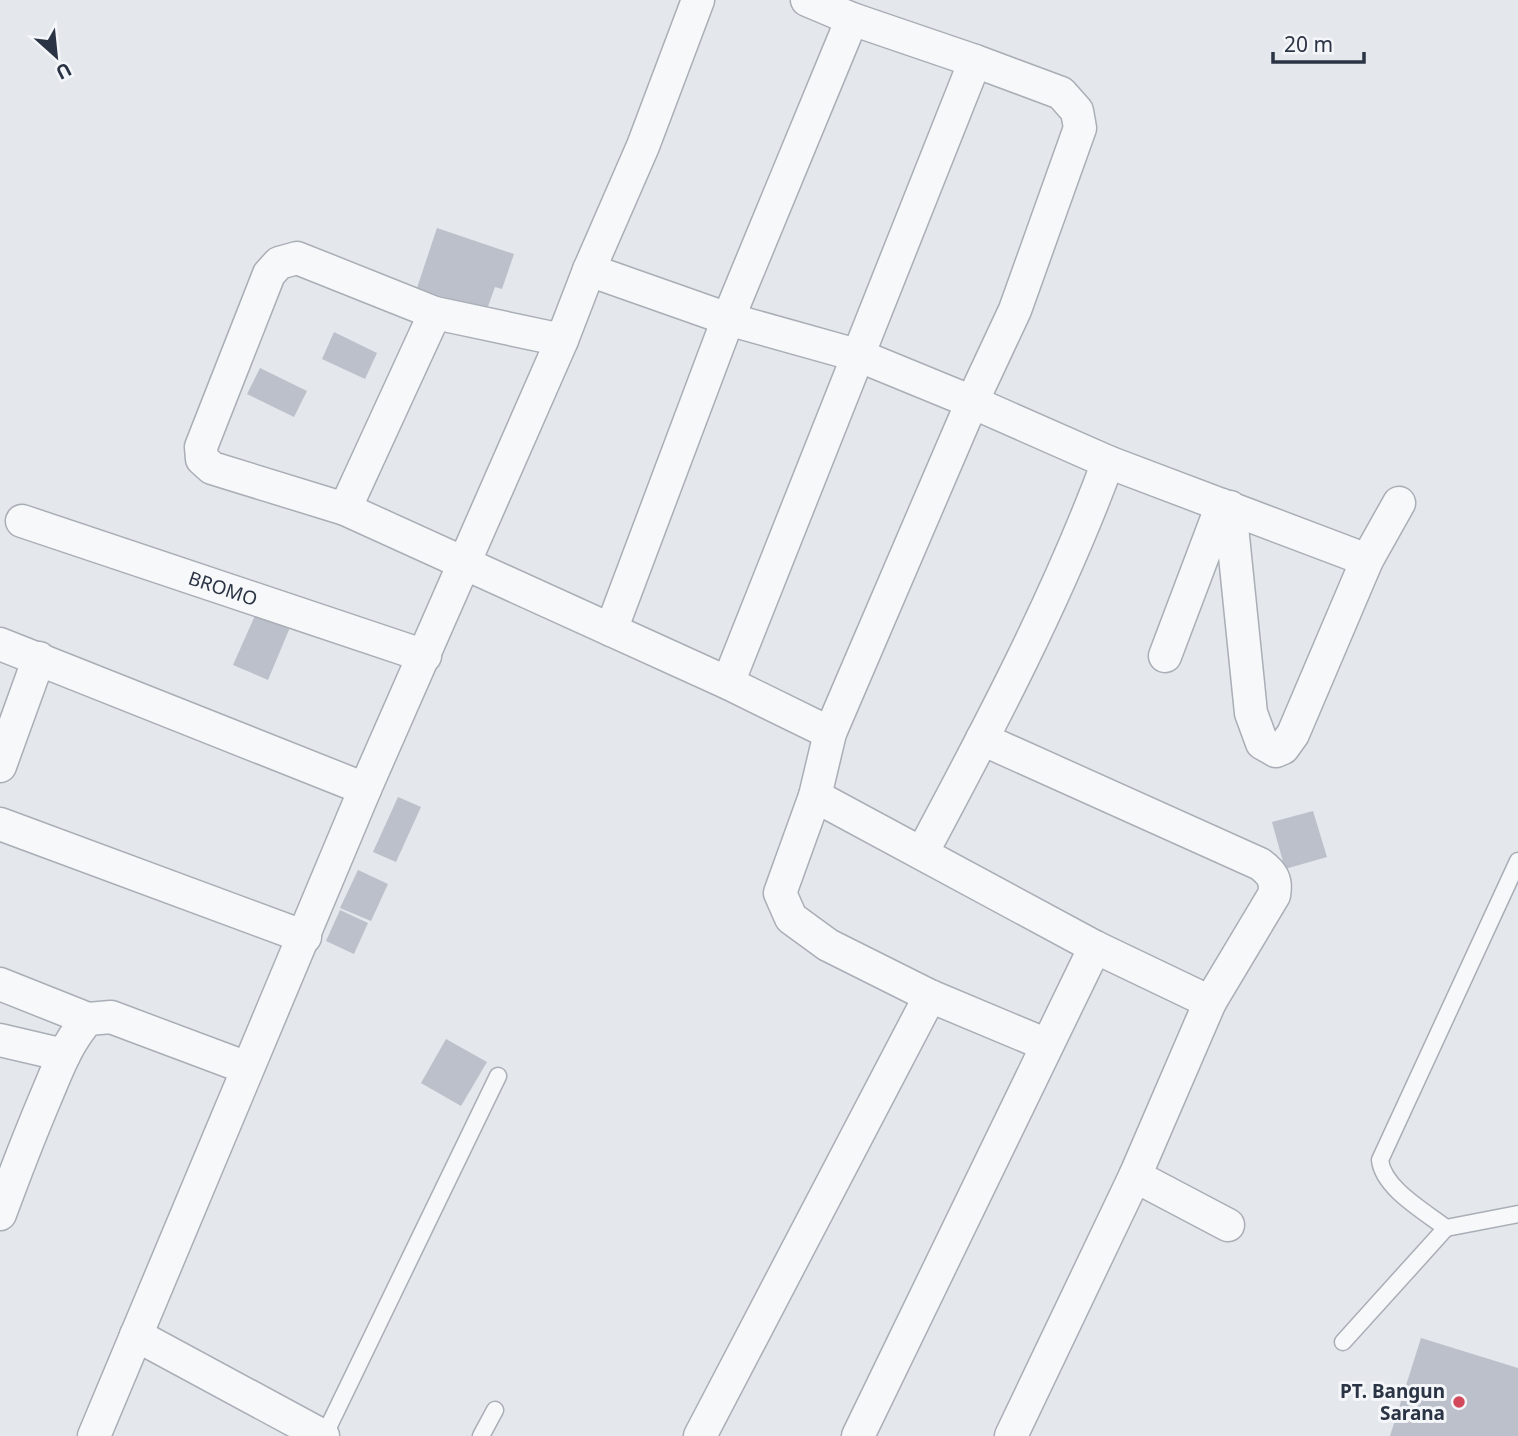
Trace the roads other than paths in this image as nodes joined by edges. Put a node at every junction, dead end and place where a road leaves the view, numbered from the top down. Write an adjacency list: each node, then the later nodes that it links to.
1 (698, 0): 5 (street)
2 (807, 0): 3 (street)
3 (852, 19): 4 (street); 7 (street)
4 (975, 61): 9 (street); 10 (street)
5 (589, 270): 7 (street); 8 (street)
6 (435, 313): 8 (street); 14 (street); 14 (street)
7 (728, 319): 9 (street); 18 (street)
8 (562, 340): 17 (street)
9 (860, 356): 10 (street); 23 (street)
10 (972, 402): 11 (street); 24 (street)
11 (1108, 462): 13 (street); 25 (street)
12 (1399, 503): 16 (street)
13 (1226, 506): 16 (street); 16 (street); 21 (street)
14 (345, 509): 17 (street)
15 (22, 521): 20 (street, BROMO)
16 (1367, 560)
17 (465, 564): 18 (street); 20 (street)
18 (611, 630): 23 (street)
19 (0, 644): 22 (street)
20 (425, 656): 27 (street)
21 (1165, 656)
22 (39, 658): 26 (street); 27 (street)
23 (728, 683): 24 (street)
24 (830, 733): 28 (street)
25 (982, 739): 30 (street); 36 (street)
26 (0, 766)
27 (366, 789): 32 (street)
28 (815, 796): 30 (street); 35 (street)
29 (0, 824): 32 (street)
30 (922, 853): 33 (street)
31 (1518, 861): 48 (lane)
32 (305, 937): 41 (street)
33 (1095, 947): 36 (street); 39 (street)
34 (0, 984): 37 (street)
35 (930, 996): 39 (street); 55 (street)
36 (1210, 1002): 44 (street)
37 (88, 1019): 40 (street); 41 (street)
38 (0, 1040): 40 (street)
39 (1047, 1045): 56 (street)
40 (64, 1055): 43 (street)
41 (247, 1068): 49 (street)
42 (498, 1076): 53 (lane)
43 (9, 1163): 45 (street)
44 (1135, 1176): 47 (street); 57 (street)
45 (0, 1214)
46 (1518, 1214): 48 (lane)
47 (1228, 1225)
48 (1446, 1228): 50 (lane)
49 (136, 1335): 52 (street); 53 (street)
50 (1343, 1342)
51 (495, 1410): 54 (lane)
52 (94, 1436)
53 (324, 1436)
54 (481, 1436)
55 (700, 1436)
56 (858, 1436)
57 (1011, 1436)

